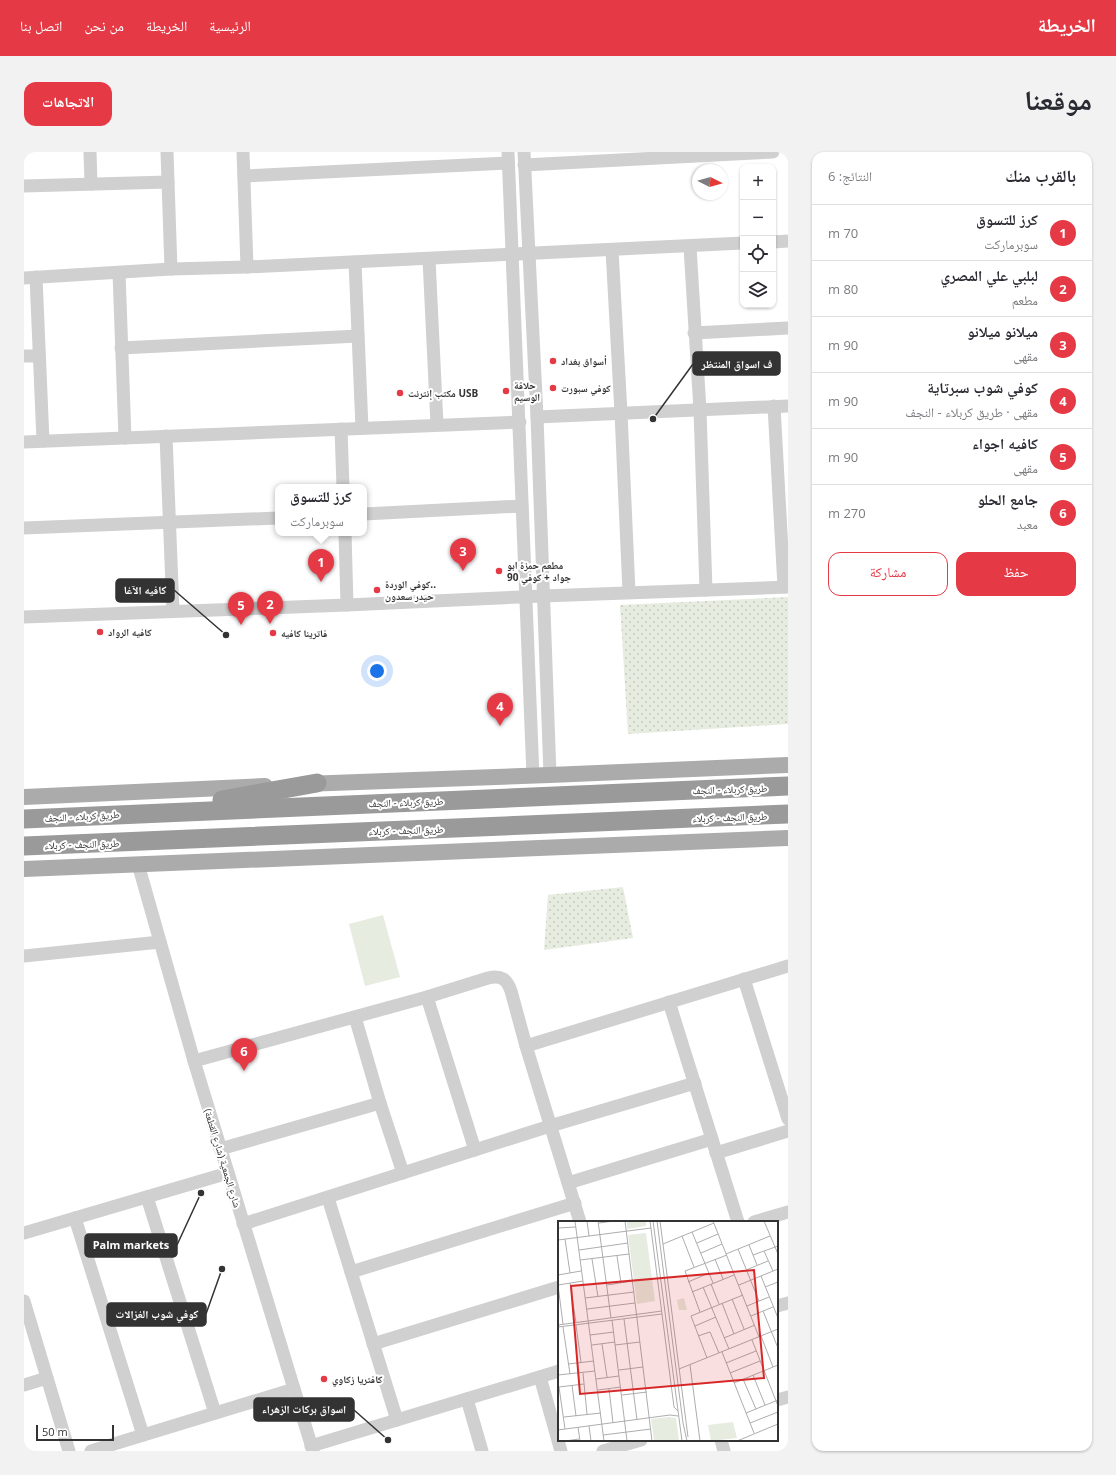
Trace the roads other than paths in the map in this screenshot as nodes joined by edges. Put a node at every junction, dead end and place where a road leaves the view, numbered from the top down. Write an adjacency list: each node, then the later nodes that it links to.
1 (90, 152): 9 (street)
2 (167, 152): 8 (street)
3 (243, 152): 7 (street)
4 (773, 152): 6 (street)
5 (508, 158): 7 (street); 11 (street)
6 (524, 158): 12 (street)
7 (244, 176): 22 (street)
8 (168, 182): 9 (street); 23 (street)
9 (90, 184): 10 (street)
10 (24, 186)
11 (512, 237): 12 (street); 19 (street)
12 (528, 237): 18 (street)
13 (788, 241): 14 (street)
14 (776, 242)
15 (740, 244): 16 (street)
16 (690, 247): 17 (street); 29 (street)
17 (612, 250): 18 (street); 37 (street)
18 (528, 254): 19 (street); 24 (street)
19 (512, 255): 20 (street); 25 (street)
20 (429, 259): 21 (street); 40 (street)
21 (355, 262): 22 (street); 30 (street)
22 (247, 267): 23 (street)
23 (171, 269): 26 (street)
24 (529, 271): 25 (street); 38 (street)
25 (513, 272): 39 (street)
26 (119, 273): 27 (street); 31 (street)
27 (30, 277): 33 (street)
28 (788, 328): 29 (street)
29 (694, 334): 36 (street)
30 (358, 336): 31 (street); 41 (street)
31 (121, 348): 44 (street)
32 (24, 356): 33 (street)
33 (39, 356): 45 (street)
34 (774, 406): 35 (street); 36 (street); 48 (street)
35 (788, 406)
36 (700, 410): 37 (street); 58 (street)
37 (621, 413): 38 (street); 59 (street)
38 (537, 417): 56 (street)
39 (520, 422): 40 (street); 49 (street)
40 (437, 425): 41 (street)
41 (362, 428): 42 (street)
42 (341, 429): 43 (street); 47 (street)
43 (166, 436): 44 (street); 52 (street)
44 (125, 438): 45 (street)
45 (43, 441): 46 (street)
46 (24, 442)
47 (343, 484)
48 (783, 503): 57 (street)
49 (522, 506): 50 (street); 55 (street)
50 (367, 514)
51 (275, 518): 52 (street)
52 (170, 522): 53 (street); 63 (street)
53 (24, 528)
54 (345, 536): 62 (street)
55 (525, 572): 56 (street); 60 (street)
56 (542, 573): 61 (street)
57 (786, 587): 58 (street)
58 (706, 590): 59 (street)
59 (629, 592): 61 (street)
60 (527, 596): 61 (street); 62 (street); 67 (street)
61 (543, 596): 66 (street)
62 (347, 605): 63 (street)
63 (173, 611): 64 (street)
64 (24, 617)
65 (788, 765): 66 (main road)
66 (550, 775): 67 (main road)
67 (533, 776): 68 (main road)
68 (317, 783): 70 (main road); 71 (highway)
69 (788, 786): 71 (highway, طريق کربلاء - النجف)
70 (24, 797)
71 (151, 813): 73 (highway, طريق کربلاء - النجف)
72 (788, 814): 75 (highway, طريق النجف - کربلاء)
73 (24, 819)
74 (788, 838): 76 (main road)
75 (24, 846)
76 (138, 864): 77 (main road); 78 (street, شارع الجمعية (شارع القطعة))
77 (24, 869)
78 (160, 942): 79 (street); 86 (street, شارع الجمعية (شارع القطعة))
79 (24, 956)
80 (788, 966): 81 (street)
81 (744, 980): 83 (street); 89 (street)
82 (427, 997): 84 (street); 85 (street); 94 (street)
83 (670, 1002): 85 (street); 87 (street)
84 (355, 1017): 86 (street); 88 (street)
85 (526, 1046): 90 (street)
86 (194, 1062): 93 (street, شارع الجمعية (شارع القطعة))
87 (695, 1083): 90 (street); 92 (street)
88 (380, 1103): 93 (street); 97 (street)
89 (788, 1120)
90 (550, 1126): 94 (street); 98 (street)
91 (788, 1131): 95 (street)
92 (712, 1139): 95 (street); 98 (street)
93 (220, 1149): 96 (street, شارع الجمعية (شارع القطعة))
94 (475, 1150): 97 (street)
95 (716, 1152): 105 (street)
96 (228, 1174): 99 (street); 107 (street, شارع الجمعية (شارع القطعة))
97 (403, 1174): 100 (street)
98 (568, 1183): 101 (street)
99 (148, 1197): 103 (street); 123 (street)
100 (328, 1198): 107 (street); 109 (street)
101 (574, 1203): 104 (street); 109 (street)
102 (788, 1212): 106 (street)
103 (75, 1218): 108 (street); 125 (street)
104 (580, 1221)
105 (738, 1221)
106 (757, 1221)
107 (243, 1224): 119 (street, شارع الجمعية (شارع القطعة))
108 (24, 1233)
109 (351, 1272): 114 (street)
110 (558, 1286): 114 (street)
111 (788, 1303): 113 (street)
112 (25, 1305): 117 (street)
113 (778, 1306)
114 (373, 1344): 124 (street)
115 (558, 1371): 116 (street)
116 (540, 1377): 121 (street); 126 (street)
117 (47, 1378): 118 (street); 131 (street)
118 (24, 1385)
119 (294, 1389): 123 (street); 130 (street, شارع الجمعية (شارع القطعة))
120 (788, 1397): 122 (street)
121 (467, 1399): 124 (street); 133 (street)
122 (778, 1400)
123 (215, 1413): 125 (street)
124 (397, 1420): 130 (street)
125 (143, 1435): 132 (street)
126 (558, 1440)
127 (558, 1441): 134 (street)
128 (638, 1441): 135 (street)
129 (721, 1441): 136 (street)
130 (312, 1448)
131 (69, 1451)
132 (91, 1451)
133 (482, 1451)
134 (561, 1451)
135 (603, 1451)
136 (724, 1451)

